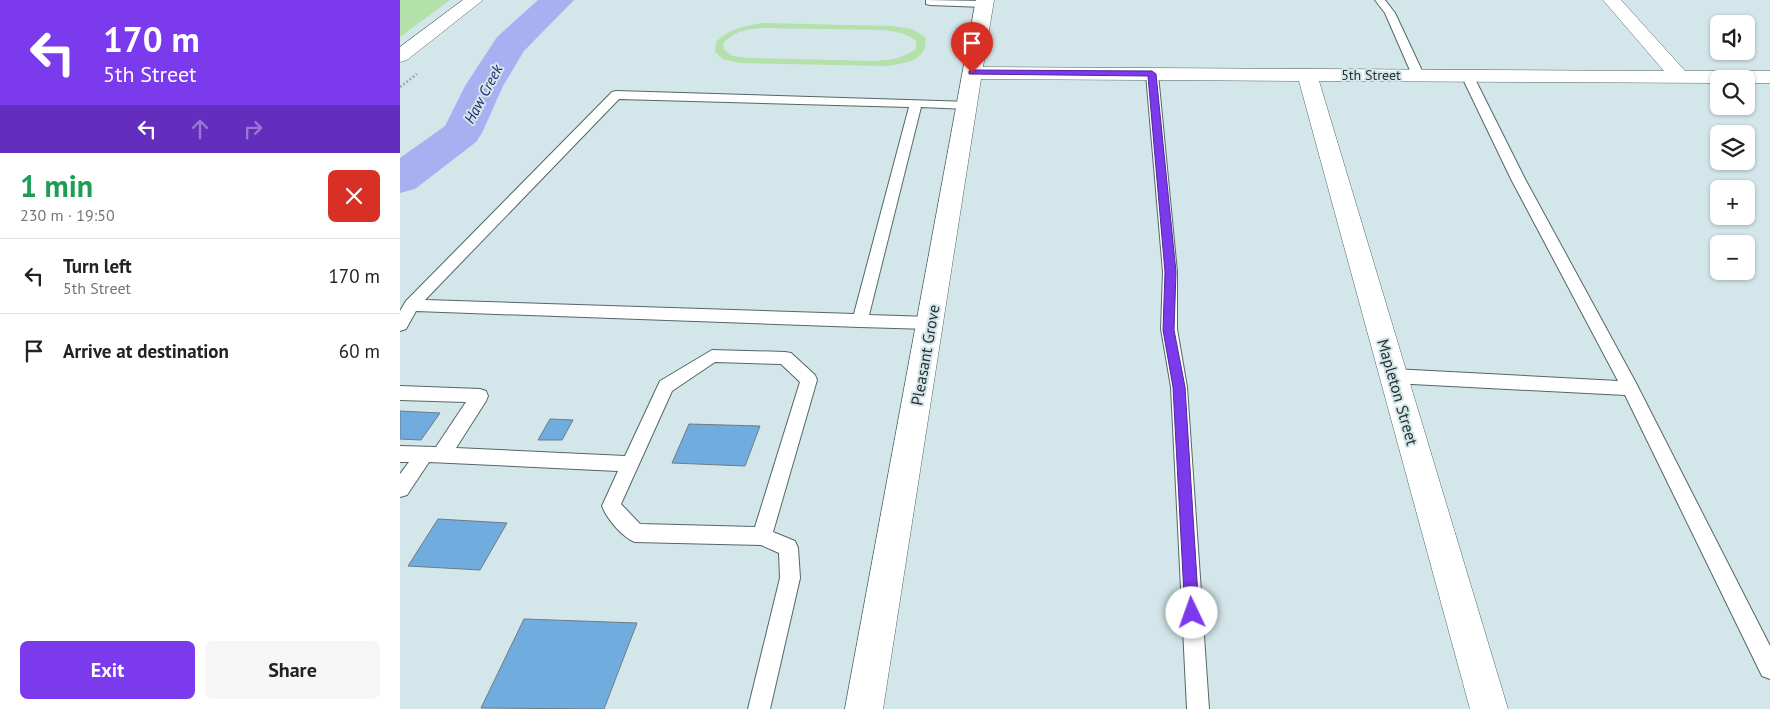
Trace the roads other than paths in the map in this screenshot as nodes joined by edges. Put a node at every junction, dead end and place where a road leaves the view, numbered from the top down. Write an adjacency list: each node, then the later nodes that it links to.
1 (474, 0): 6 (street)
2 (931, 0): 5 (lane)
3 (1380, 0): 10 (lane)
4 (1612, 0): 12 (street)
5 (985, 2): 7 (street, Pleasant Grove)
6 (400, 56)
7 (972, 73): 8 (street, 5th Street); 15 (street, Pleasant Grove)
8 (1152, 74): 9 (street, 5th Street); 31 (lane)
9 (1306, 74): 10 (street, 5th Street); 20 (street, Mapleton Street)
10 (1418, 75): 11 (street, 5th Street)
11 (1467, 75): 12 (street, 5th Street); 21 (lane)
12 (1679, 76): 13 (street, 5th Street)
13 (1770, 77)
14 (916, 103): 15 (lane); 16 (lane); 17 (lane)
15 (967, 105): 18 (street, Pleasant Grove)
16 (411, 305): 17 (lane); 19 (lane)
17 (860, 321): 18 (lane)
18 (930, 323): 30 (street, Pleasant Grove)
19 (400, 325)
20 (1393, 376): 21 (lane); 32 (street, Mapleton Street)
21 (1630, 388): 28 (lane)
22 (400, 393): 24 (lane)
23 (400, 454): 24 (lane)
24 (432, 455): 25 (lane); 26 (lane)
25 (630, 464): 27 (lane); 27 (lane)
26 (400, 489)
27 (762, 536): 29 (lane)
28 (1770, 668)
29 (759, 709)
30 (864, 709)
31 (1198, 709)
32 (1489, 709)

